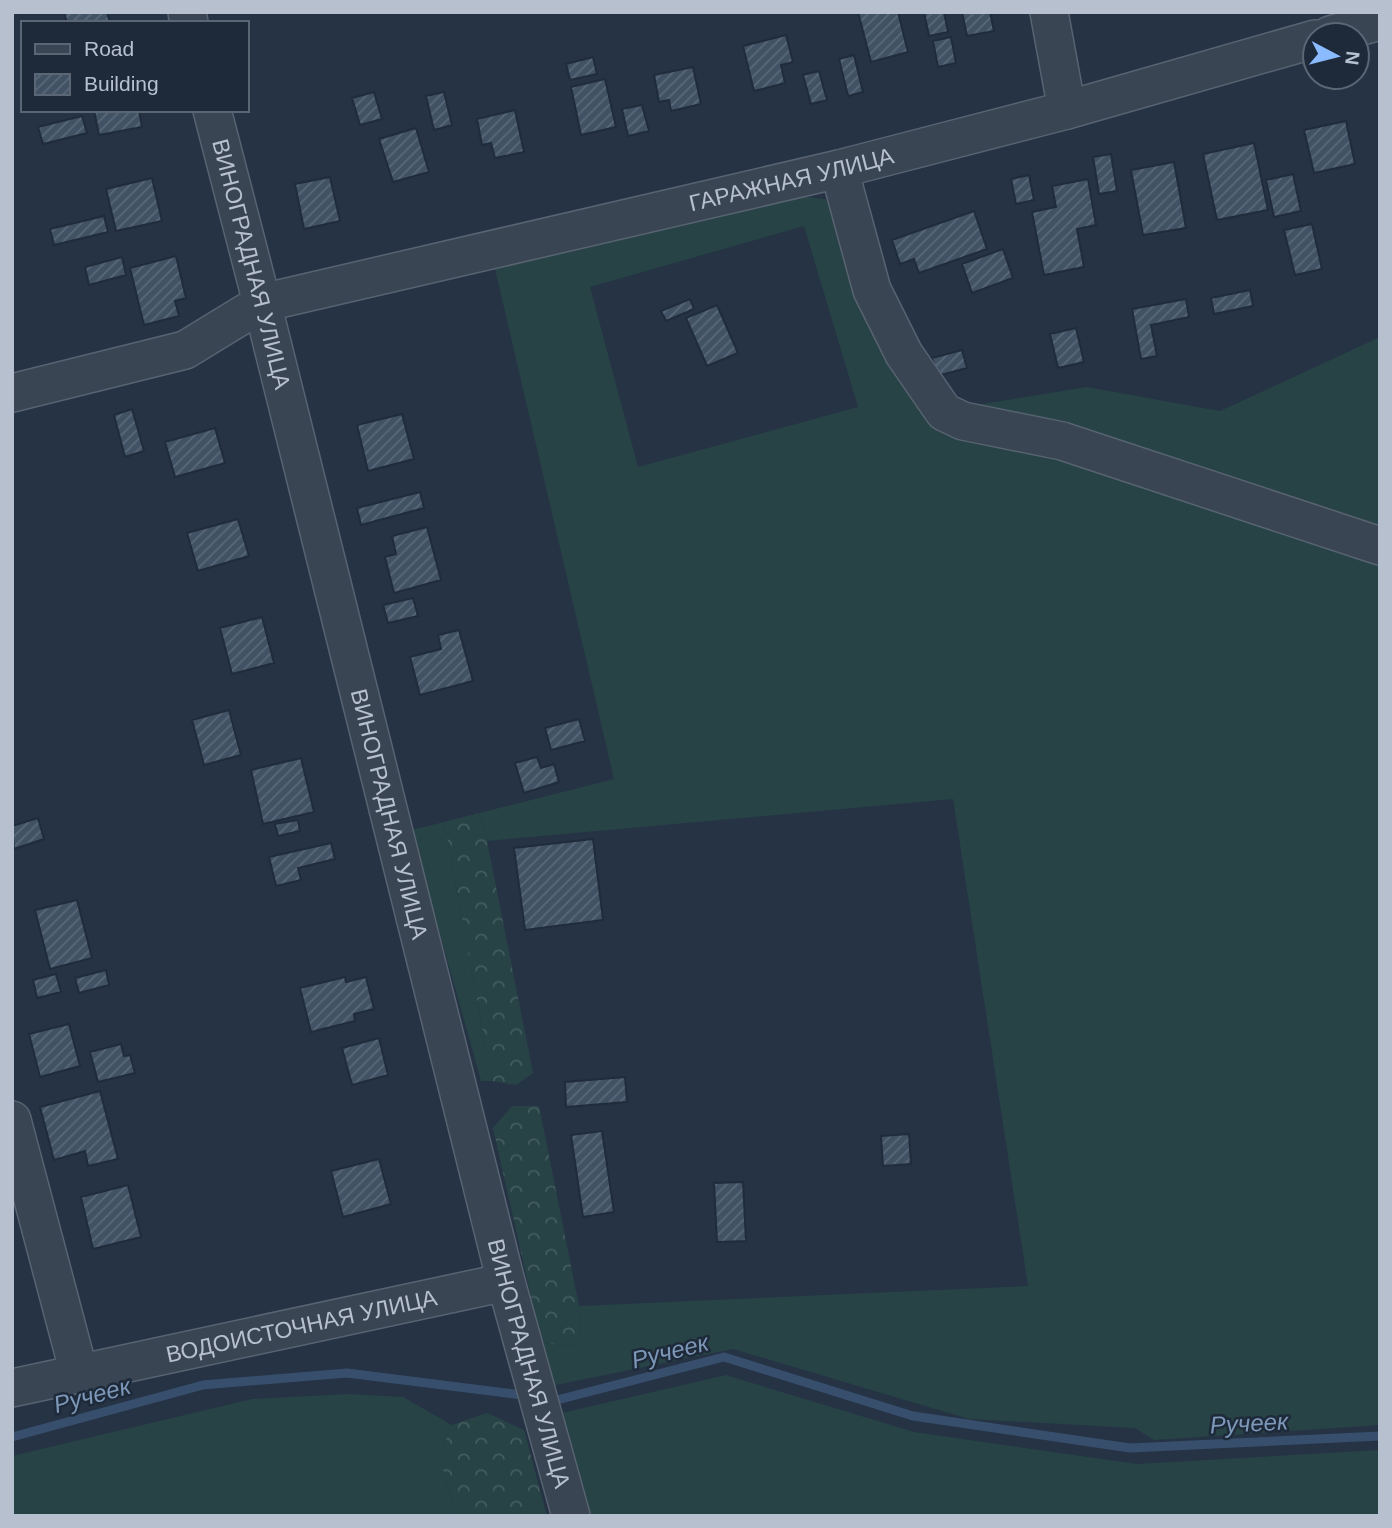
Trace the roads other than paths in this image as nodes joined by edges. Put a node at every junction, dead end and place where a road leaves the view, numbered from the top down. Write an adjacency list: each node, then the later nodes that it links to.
1 (1049, 12): 3 (street)
2 (1301, 43): 3 (street, ГАРАЖНАЯ УЛИЦА)
3 (1067, 110): 5 (street, ГАРАЖНАЯ УЛИЦА)
4 (213, 112): 6 (street, ВИНОГРАДНАЯ УЛИЦА)
5 (839, 169): 6 (street, ГАРАЖНАЯ УЛИЦА); 8 (street)
6 (262, 303): 7 (street, ГАРАЖНАЯ УЛИЦА); 10 (street, ВИНОГРАДНАЯ УЛИЦА)
7 (12, 393)
8 (1380, 546)
9 (12, 1120): 11 (street)
10 (506, 1282): 11 (street, ВОДОИСТОЧНАЯ УЛИЦА); 13 (street, ВИНОГРАДНАЯ УЛИЦА)
11 (79, 1373): 12 (street, ВОДОИСТОЧНАЯ УЛИЦА)
12 (12, 1388)
13 (570, 1516)

